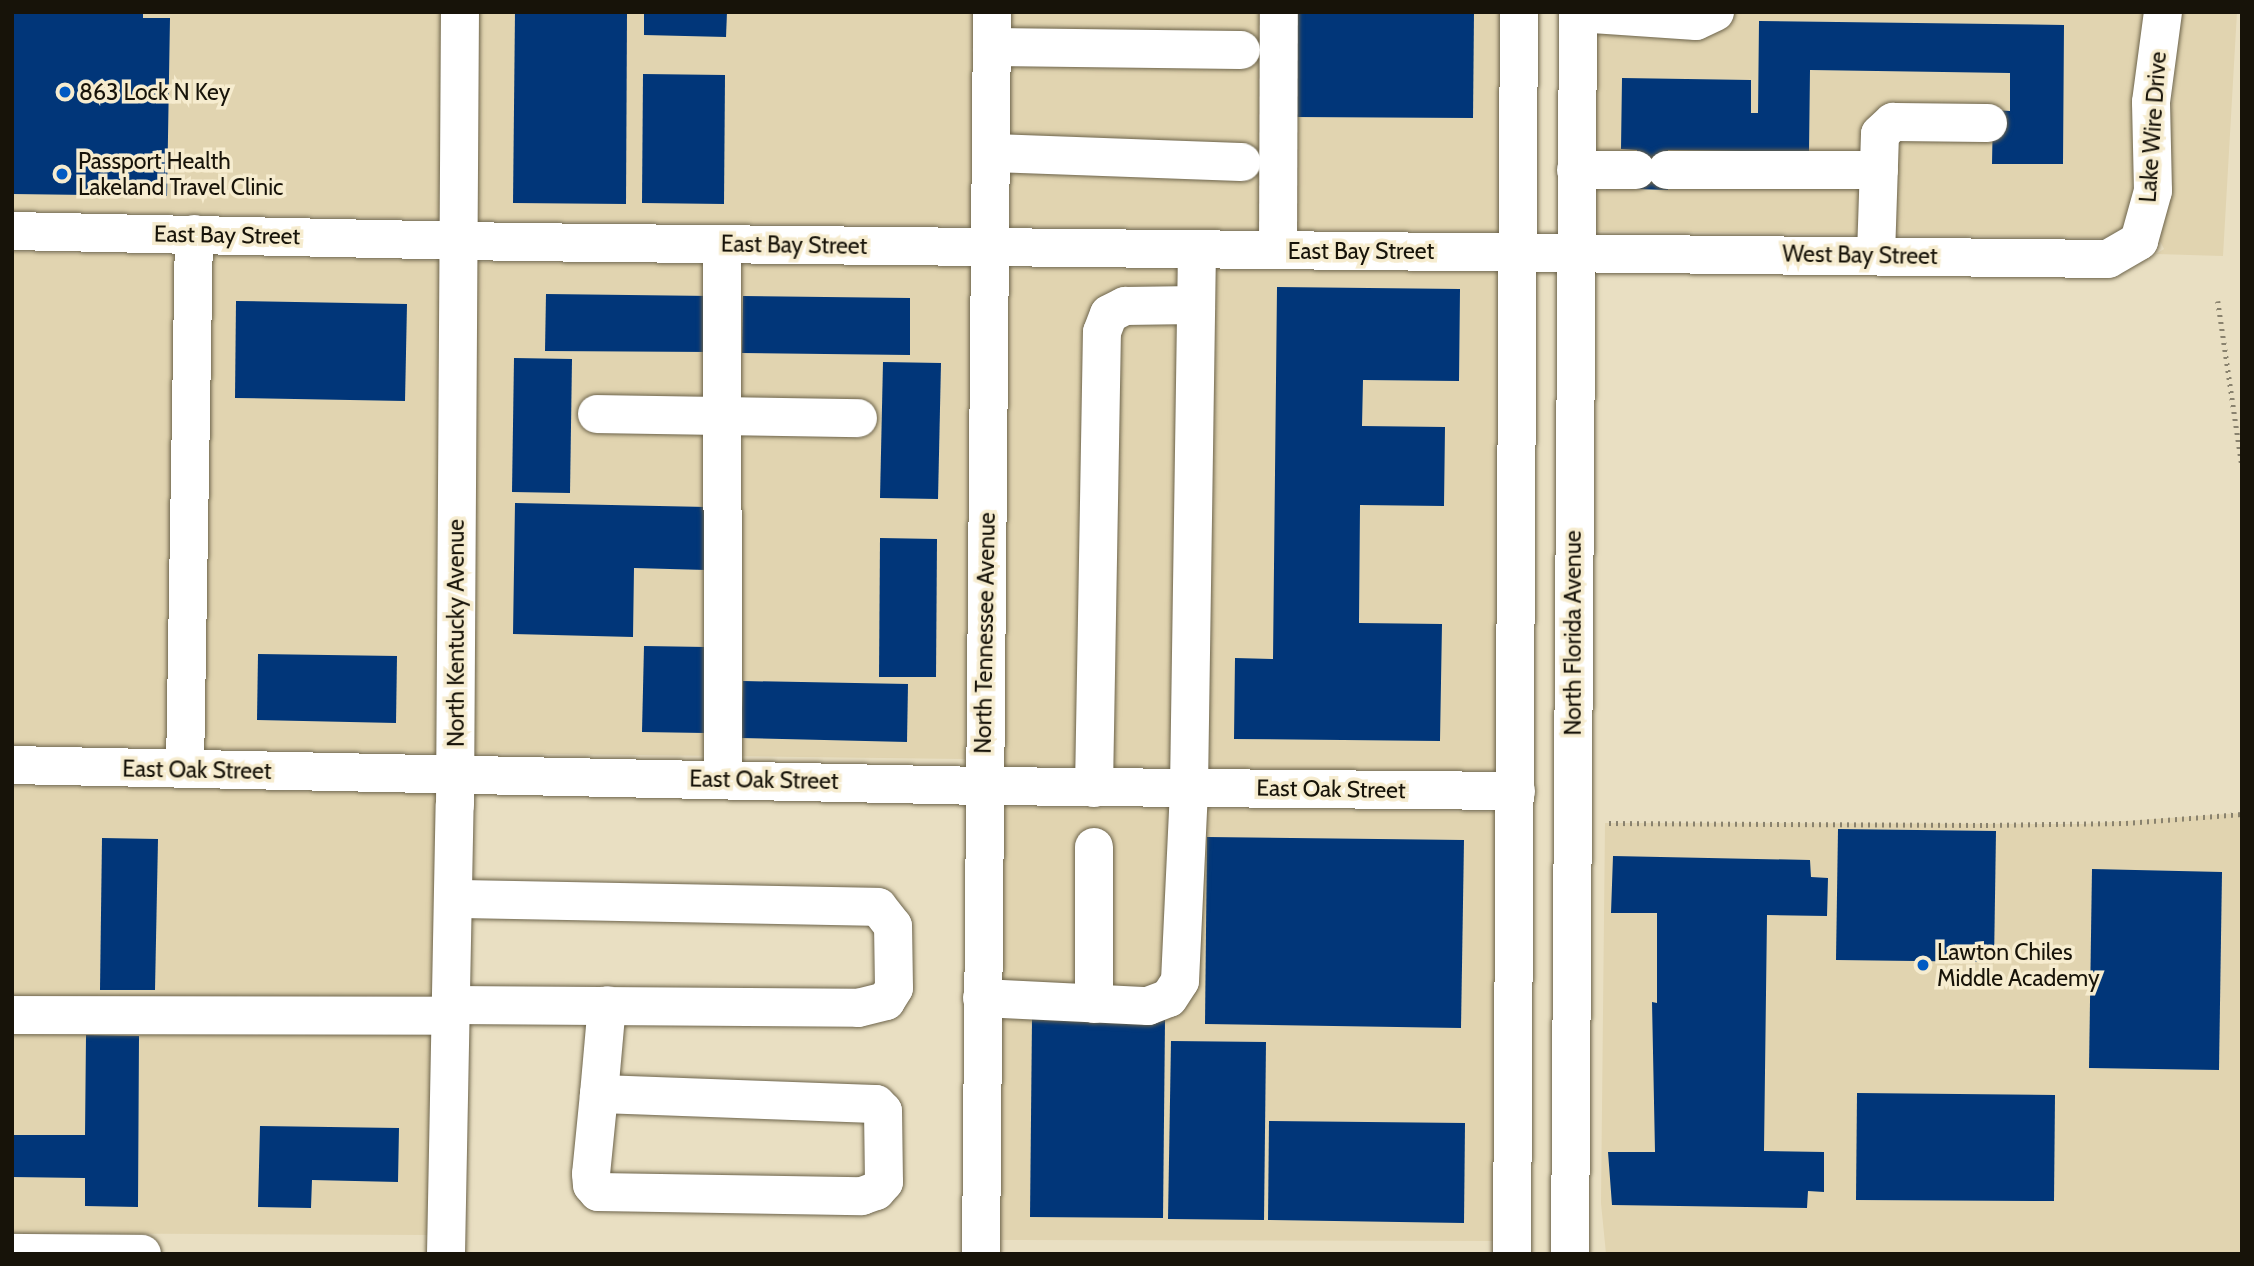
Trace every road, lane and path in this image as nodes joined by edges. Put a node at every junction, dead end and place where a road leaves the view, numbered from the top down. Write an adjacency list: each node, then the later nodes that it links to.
1 (460, 12): 16 (street, North Kentucky Avenue)
2 (1279, 12): 21 (street)
3 (1519, 12): 23 (street)
4 (1715, 12): 6 (street)
5 (2163, 12): 17 (street, Lake Wire Drive)
6 (1578, 13): 12 (street, North Florida Avenue)
7 (992, 30): 8 (street); 10 (street, North Tennessee Avenue)
8 (1241, 50)
9 (1988, 123): 13 (street)
10 (992, 153): 11 (street); 19 (street, North Tennessee Avenue)
11 (1242, 162)
12 (1576, 170): 13 (street); 22 (street, North Florida Avenue)
13 (1879, 170): 24 (street)
14 (12, 231): 15 (street, East Bay Street)
15 (194, 234): 16 (street, East Bay Street); 32 (street)
16 (459, 241): 18 (street, East Bay Street); 33 (street, North Kentucky Avenue)
17 (2139, 241): 24 (street, West Bay Street)
18 (722, 244): 19 (street, East Bay Street); 28 (street)
19 (992, 247): 20 (street, East Bay Street); 35 (street, North Tennessee Avenue)
20 (1198, 250): 21 (street, East Bay Street); 26 (street)
21 (1278, 250): 23 (street, East Bay Street)
22 (1575, 251): 23 (street, East Bay Street); 24 (street, West Bay Street); 48 (street, North Florida Avenue)
23 (1517, 252): 38 (street)
24 (1876, 255)
25 (2218, 301): 30 (path)
26 (1196, 305): 36 (street); 37 (street)
27 (597, 414): 28 (street)
28 (722, 416): 29 (street); 34 (street)
29 (858, 418)
30 (2242, 465)
31 (12, 765): 32 (street, East Oak Street)
32 (184, 769): 33 (street, East Oak Street)
33 (455, 773): 34 (street, East Oak Street); 42 (street, North Kentucky Avenue)
34 (723, 779): 35 (street, East Oak Street)
35 (983, 786): 36 (street, East Oak Street); 43 (street, North Tennessee Avenue)
36 (1094, 788): 37 (street, East Oak Street)
37 (1189, 788): 38 (street, East Oak Street); 44 (street)
38 (1516, 792): 48 (street); 54 (street)
39 (2242, 814): 40 (path)
40 (1605, 823)
41 (1094, 847): 44 (street)
42 (454, 899): 45 (street); 46 (street, North Kentucky Avenue)
43 (982, 999): 44 (street); 53 (street, North Tennessee Avenue)
44 (1094, 1004)
45 (607, 1005): 46 (street); 49 (street)
46 (452, 1010): 47 (street); 52 (street, North Kentucky Avenue)
47 (12, 1015)
48 (1570, 1019): 55 (street, North Florida Avenue)
49 (598, 1094): 49 (street)
50 (12, 1253): 51 (street)
51 (142, 1254)
52 (446, 1254)
53 (981, 1254)
54 (1512, 1254)
55 (1570, 1254)

